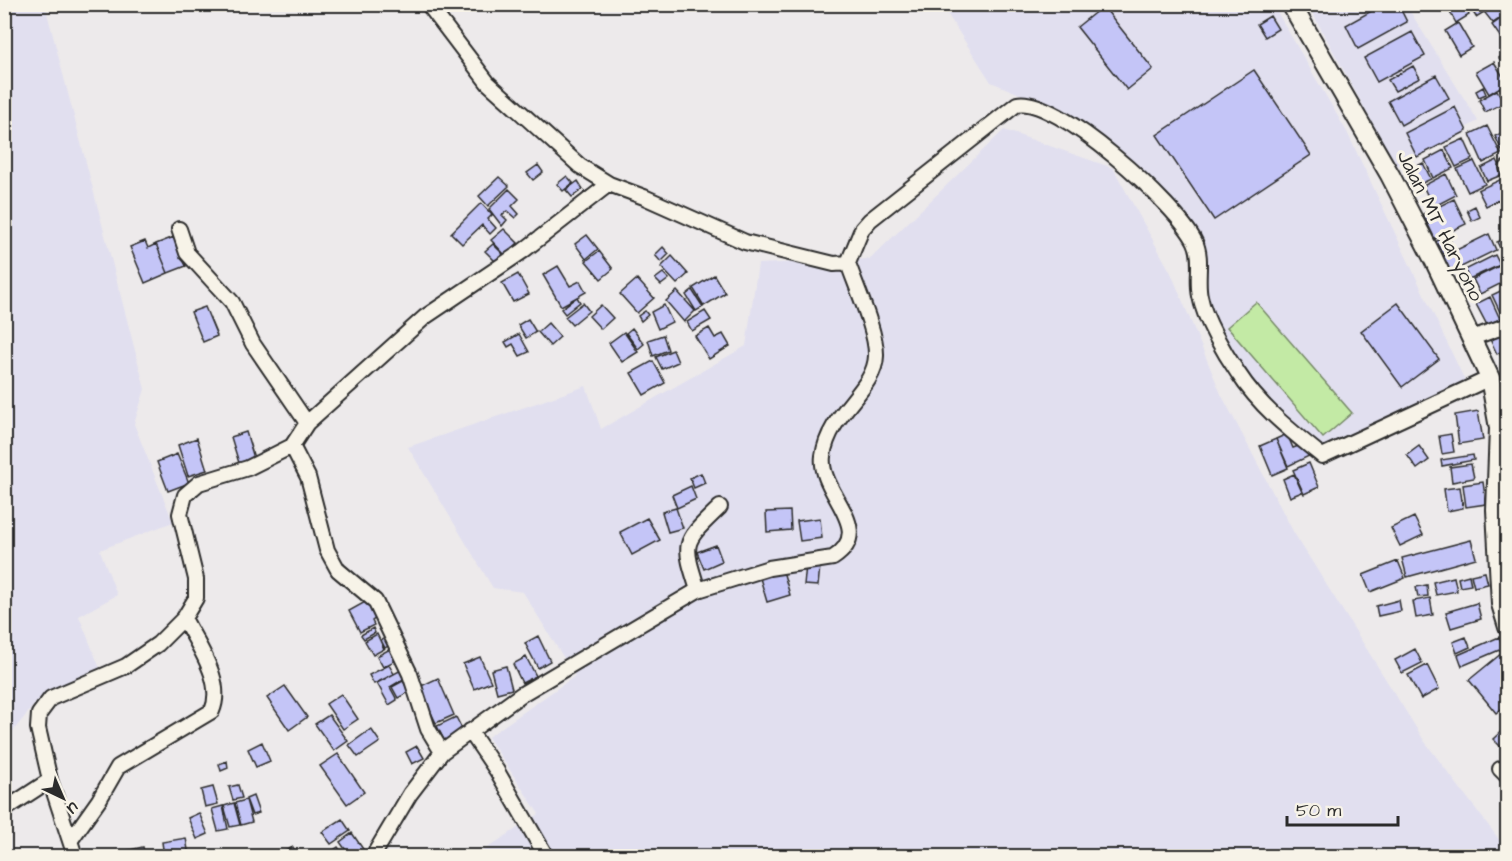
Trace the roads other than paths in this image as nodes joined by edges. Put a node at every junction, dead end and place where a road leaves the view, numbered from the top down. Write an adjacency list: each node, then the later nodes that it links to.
1 (428, 4): 3 (street)
2 (1291, 4): 7 (main road, Jalan MT Haryono)
3 (609, 184): 5 (street); 9 (street)
4 (179, 229): 9 (street)
5 (848, 263): 8 (street); 13 (street)
6 (1508, 325): 7 (street)
7 (1472, 338): 8 (main road, Jalan MT Haryono)
8 (1490, 378): 10 (main road, Jalan MT Haryono)
9 (307, 423): 11 (street)
10 (1503, 427): 15 (main road, Jalan MT Haryono)
11 (292, 446): 14 (street); 17 (street)
12 (720, 507): 13 (street)
13 (698, 590): 16 (street)
14 (184, 618): 18 (street); 20 (street)
15 (1508, 627)
16 (470, 731): 17 (street); 23 (street)
17 (442, 752): 22 (street)
18 (50, 780): 19 (street); 20 (street)
19 (4, 810)
20 (70, 841): 21 (street)
21 (75, 856)
22 (373, 856)
23 (546, 856)

